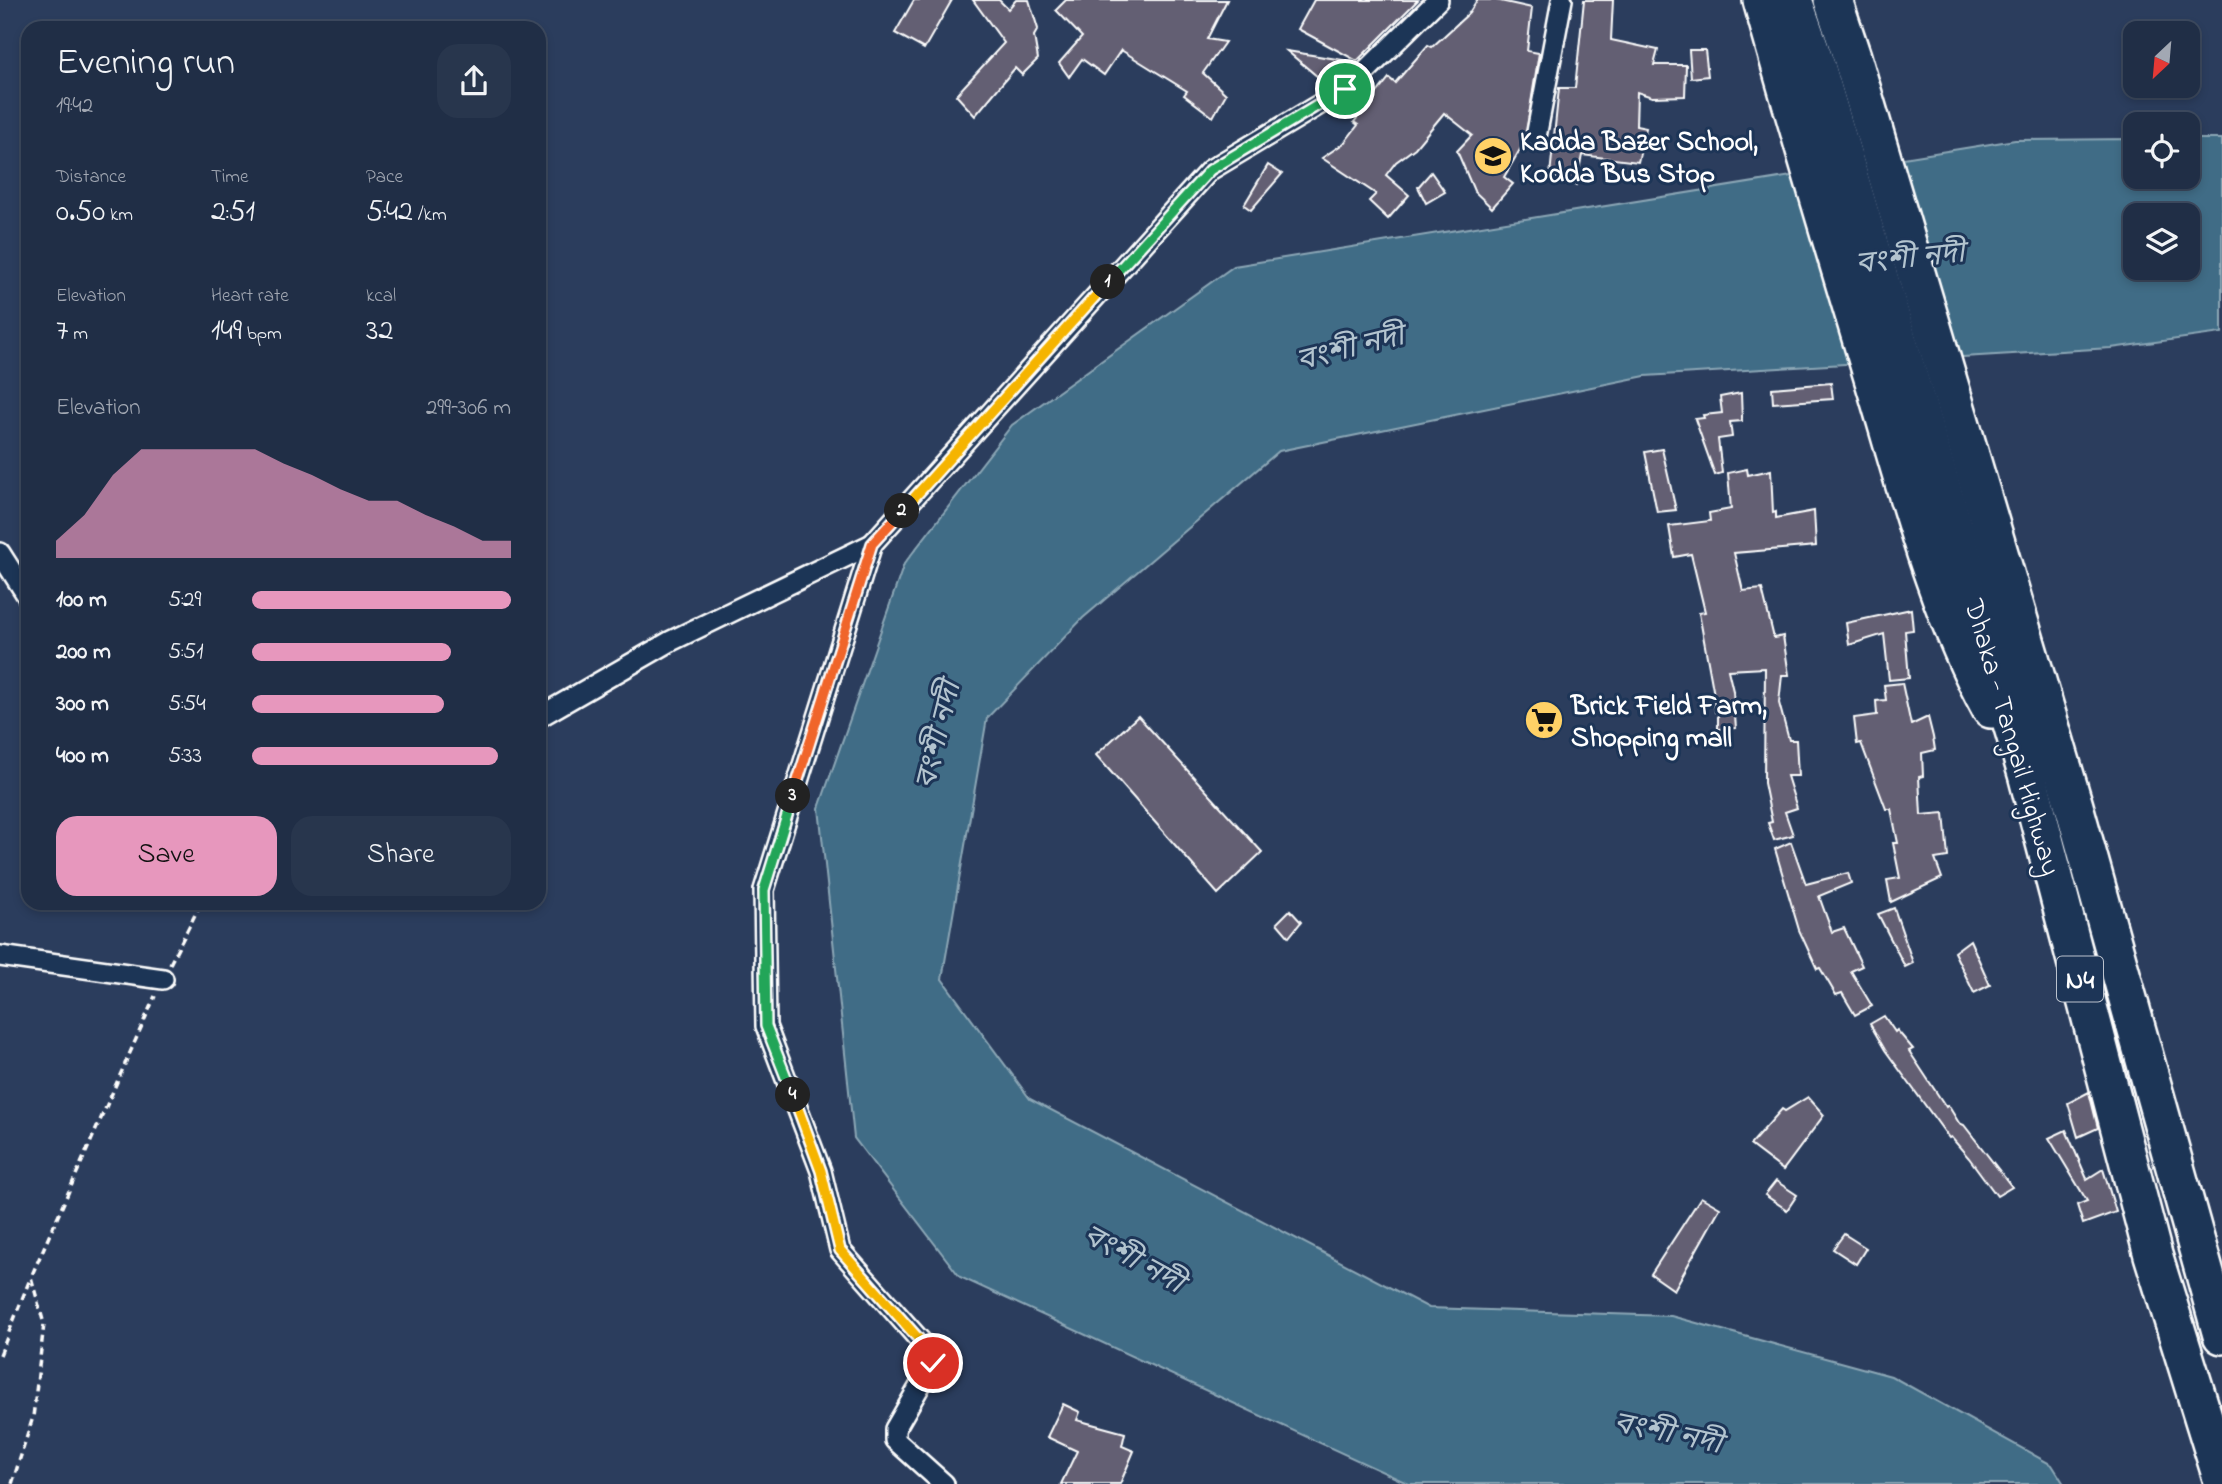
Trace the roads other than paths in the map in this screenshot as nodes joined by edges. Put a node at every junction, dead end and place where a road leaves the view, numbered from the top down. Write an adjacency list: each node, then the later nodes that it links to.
1 (1438, 0): 8 (street)
2 (1562, 0): 7 (street)
3 (1762, 0): 6 (highway)
4 (1793, 0): 6 (highway, Dhaka - Tangail Highway / N4)
5 (1833, 0): 15 (highway, Dhaka - Tangail Highway / N4)
6 (1801, 76): 12 (highway, Dhaka - Tangail Highway / N4); 12 (highway)
7 (1536, 137)
8 (872, 544): 11 (street); 17 (street)
9 (0, 553): 10 (street)
10 (21, 586)
11 (546, 713)
12 (2026, 774): 16 (highway, Dhaka - Tangail Highway / N4)
13 (0, 956): 14 (street)
14 (163, 979)
15 (2222, 1335)
16 (2222, 1478)
17 (944, 1484)

